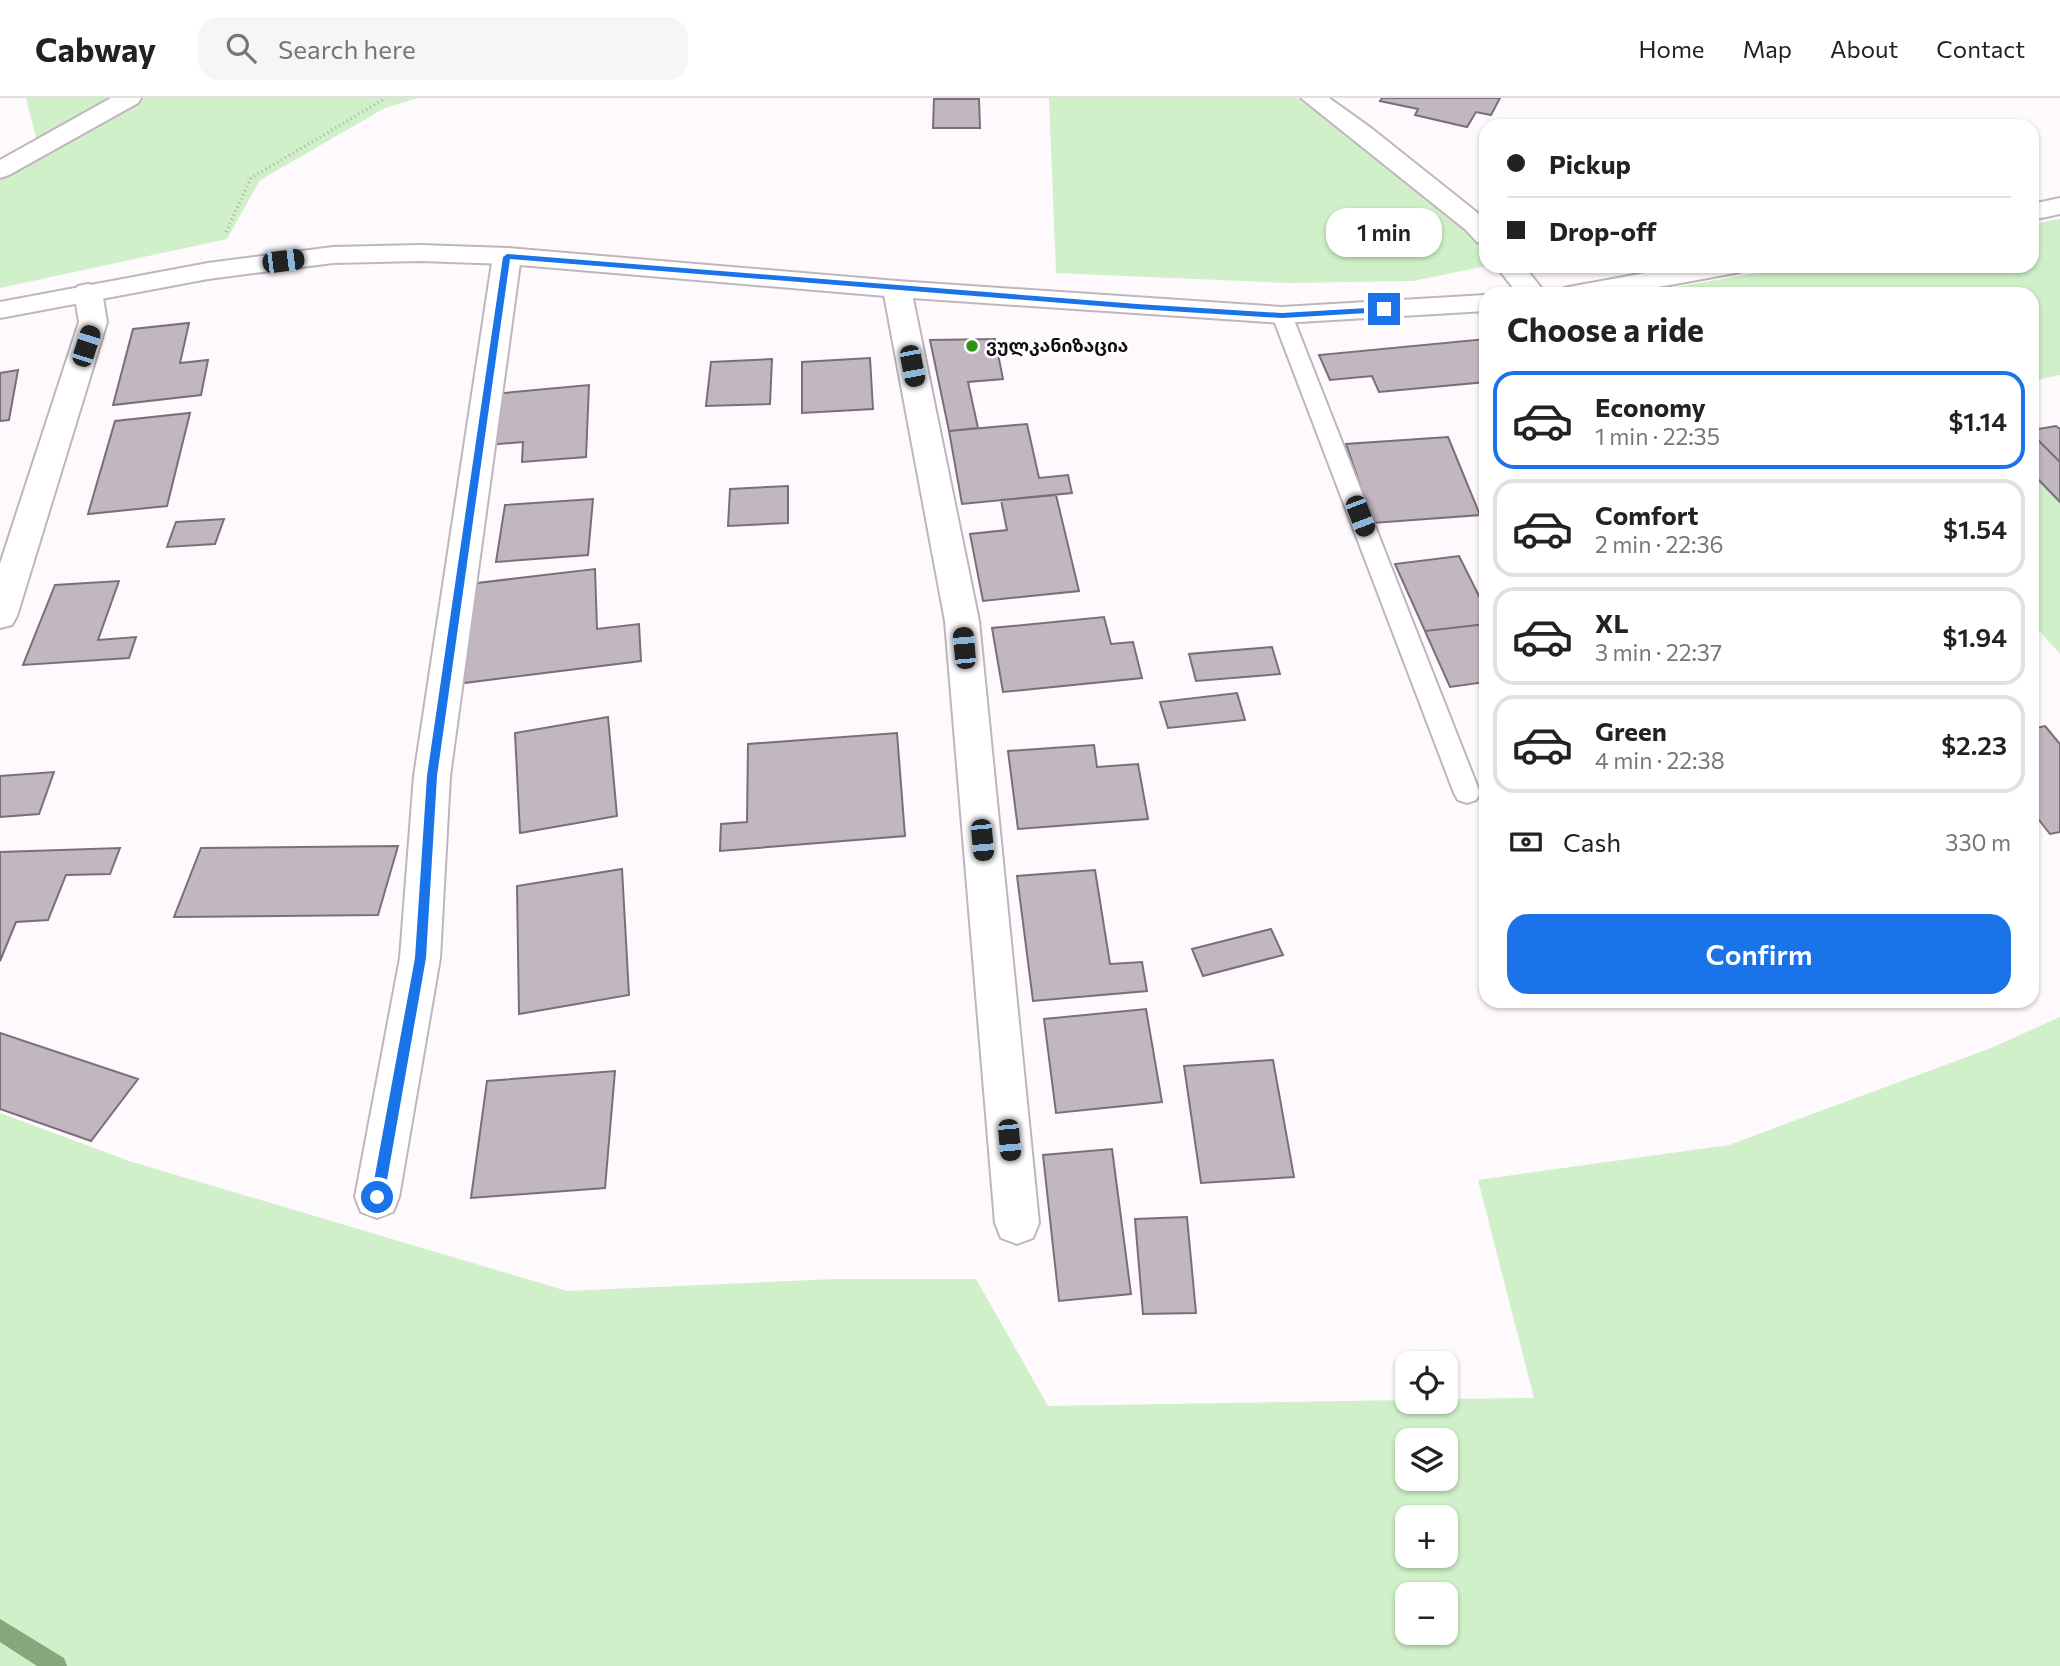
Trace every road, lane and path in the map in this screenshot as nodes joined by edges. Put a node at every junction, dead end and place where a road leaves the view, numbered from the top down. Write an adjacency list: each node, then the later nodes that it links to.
1 (129, 98): 4 (street)
2 (386, 98): 9 (path)
3 (1314, 98): 7 (street)
4 (0, 170)
5 (2060, 206): 6 (street)
6 (2039, 210)
7 (1479, 228)
8 (507, 257): 9 (street); 14 (street); 21 (street)
9 (208, 271): 15 (street)
10 (1516, 273): 12 (street)
11 (1691, 273): 13 (street)
12 (1526, 287)
13 (1613, 287)
14 (897, 289): 18 (street); 22 (street)
15 (88, 292): 17 (street); 19 (street)
16 (1479, 303): 18 (street)
17 (0, 310)
18 (1282, 315): 20 (lane)
19 (0, 616)
20 (1467, 793)
21 (377, 1197)
22 (1017, 1223)

